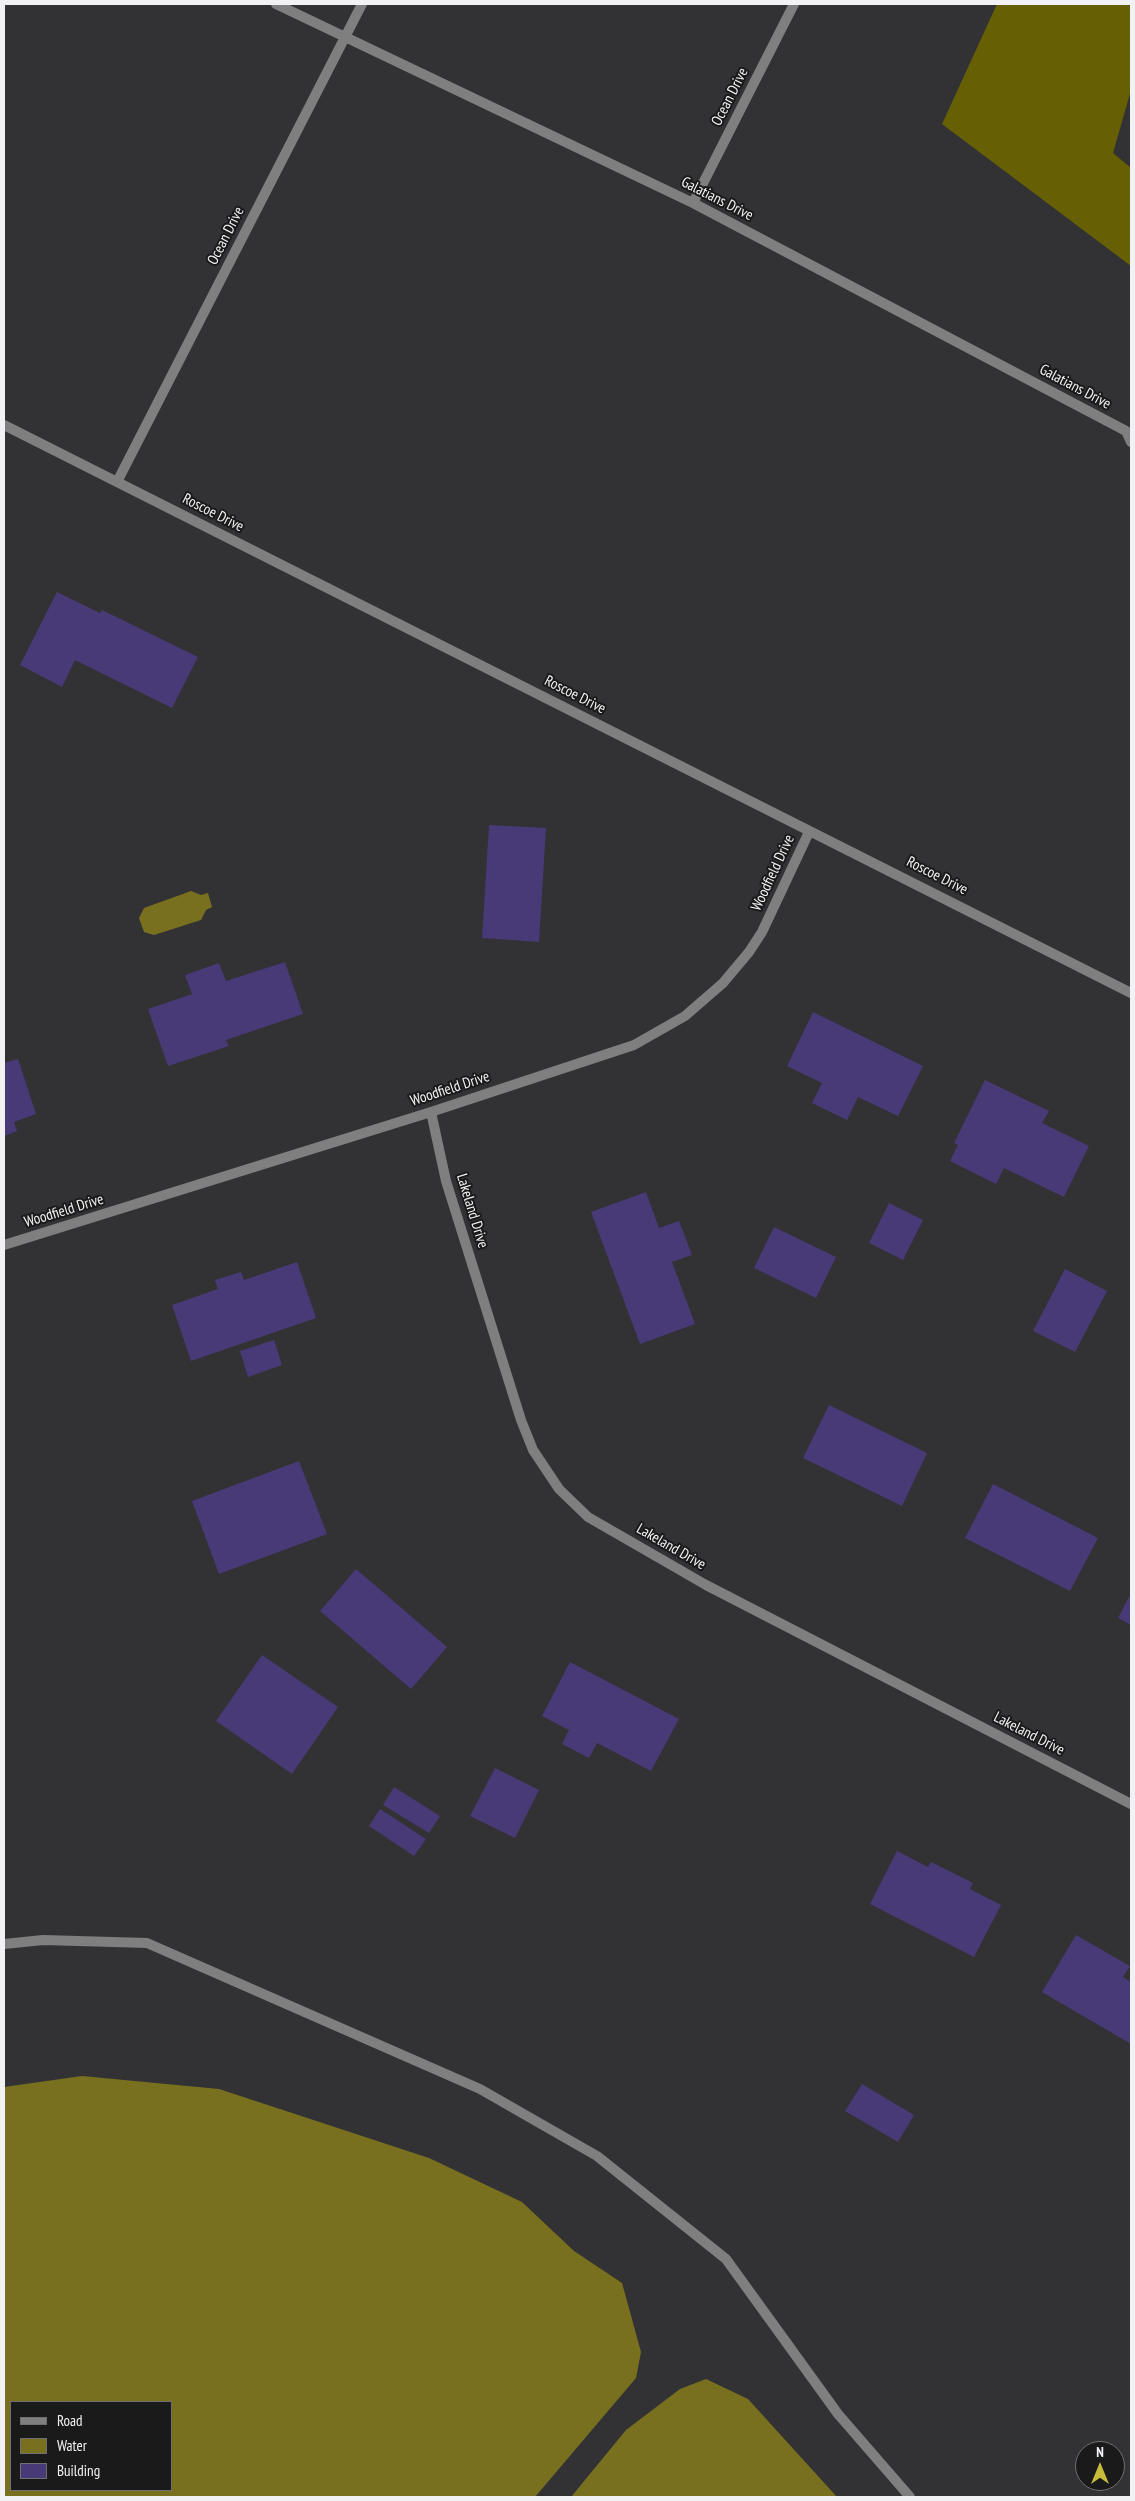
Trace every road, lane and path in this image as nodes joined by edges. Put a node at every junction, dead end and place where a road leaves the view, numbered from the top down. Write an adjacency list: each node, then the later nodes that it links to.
1 (276, 4): 4 (street, Galatians Drive)
2 (362, 4): 4 (street, Ocean Drive)
3 (794, 4): 5 (street, Ocean Drive)
4 (344, 38): 5 (street, Galatians Drive); 8 (street, Ocean Drive)
5 (693, 203): 7 (street, Galatians Drive)
6 (4, 425): 8 (street, Roscoe Drive)
7 (1131, 442)
8 (117, 482): 9 (street, Roscoe Drive)
9 (809, 832): 10 (street, Roscoe Drive); 11 (street, Woodfield Drive)
10 (1131, 993)
11 (431, 1112): 12 (street, Woodfield Drive); 13 (street, Lakeland Drive)
12 (4, 1245)
13 (1131, 1804)
14 (4, 1944): 15 (street)
15 (910, 2497)

